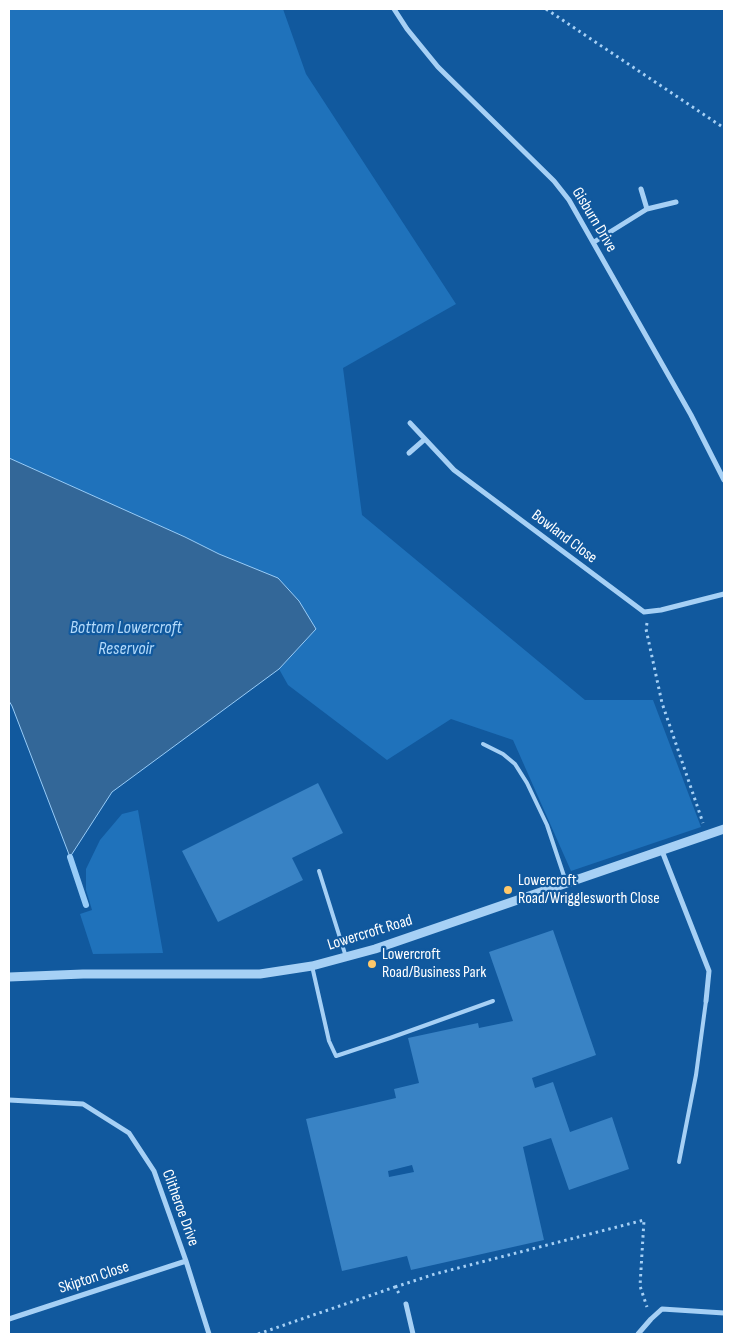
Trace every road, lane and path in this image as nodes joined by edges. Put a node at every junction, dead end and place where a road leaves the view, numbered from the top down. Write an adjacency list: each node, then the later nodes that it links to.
1 (394, 9): 7 (street, Gisburn Drive)
2 (546, 9): 3 (path)
3 (724, 128)
4 (641, 190): 6 (street)
5 (676, 202): 6 (street)
6 (647, 209): 7 (street)
7 (594, 242): 11 (street, Gisburn Drive)
8 (410, 423): 9 (street, Bowland Close)
9 (424, 439): 10 (street); 13 (street, Bowland Close)
10 (409, 453)
11 (724, 480)
12 (724, 594): 13 (street)
13 (649, 612): 16 (path)
14 (483, 744): 19 (lane)
15 (724, 829): 16 (street, Lowercroft Road)
16 (708, 835): 17 (street, Lowercroft Road)
17 (662, 851): 19 (street, Lowercroft Road); 24 (street)
18 (319, 871): 20 (lane)
19 (566, 884): 20 (street, Lowercroft Road)
20 (346, 956): 21 (street, Lowercroft Road)
21 (312, 966): 22 (street, Lowercroft Road); 23 (lane)
22 (9, 977)
23 (493, 1001)
24 (706, 1001): 26 (lane)
25 (9, 1100): 27 (street, Clitheroe Drive)
26 (680, 1162)
27 (186, 1261): 31 (street, Skipton Close); 33 (street, Clitheroe Drive)
28 (395, 1287): 29 (path); 32 (path); 34 (path)
29 (406, 1304): 35 (street)
30 (724, 1313): 32 (street)
31 (9, 1319)
32 (651, 1319): 36 (street)
33 (209, 1334)
34 (258, 1334)
35 (413, 1334)
36 (638, 1334)

